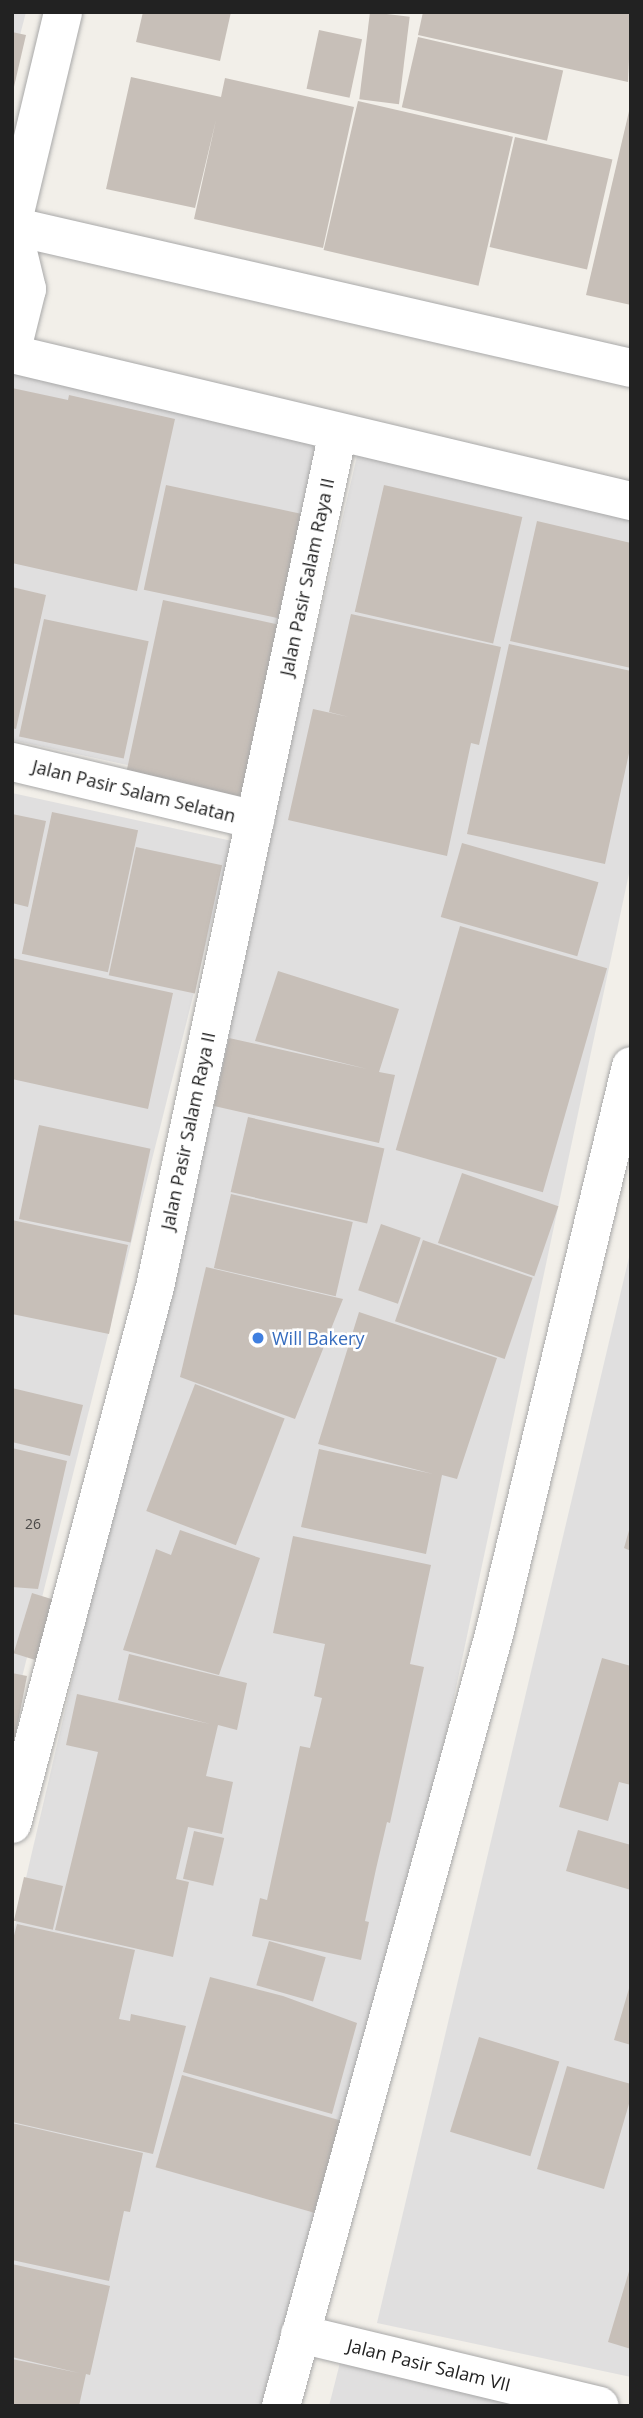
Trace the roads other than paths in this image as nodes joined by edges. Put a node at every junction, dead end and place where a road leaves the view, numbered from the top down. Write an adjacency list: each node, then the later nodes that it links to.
1 (63, 12): 2 (street)
2 (12, 226): 3 (street); 5 (street)
3 (12, 349)
4 (12, 354): 6 (street)
5 (631, 368)
6 (338, 432): 7 (street); 9 (street, Jalan Pasir Salam Raya II)
7 (631, 501)
8 (12, 762): 9 (street, Jalan Pasir Salam Selatan)
9 (255, 820): 11 (street, Jalan Pasir Salam Raya II)
10 (631, 1066): 12 (street)
11 (12, 1824)
12 (300, 2334): 13 (street); 14 (street, Jalan Pasir Salam VII)
13 (281, 2406)
14 (600, 2406)

